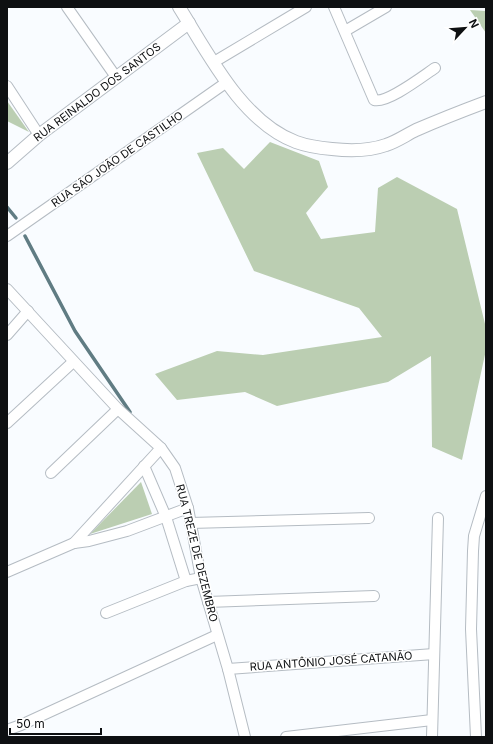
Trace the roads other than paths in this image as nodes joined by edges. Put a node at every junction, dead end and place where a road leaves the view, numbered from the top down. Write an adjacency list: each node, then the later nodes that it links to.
1 (67, 7): 10 (street)
2 (180, 7): 6 (street)
3 (306, 7): 8 (street)
4 (334, 7): 7 (street)
5 (386, 7): 7 (street)
6 (189, 23): 8 (street); 10 (street, RUA REINALDO DOS SANTOS)
7 (346, 31): 9 (street)
8 (214, 62): 11 (street)
9 (435, 68)
10 (116, 77): 14 (street, RUA REINALDO DOS SANTOS)
11 (227, 82): 13 (street); 16 (street, RUA SÃO JOÃO DE CASTILHO)
12 (7, 86): 14 (street)
13 (486, 102)
14 (39, 135): 15 (street, RUA REINALDO DOS SANTOS)
15 (7, 163)
16 (7, 236)
17 (7, 288): 18 (street, RUA TREZE DE DEZEMBRO)
18 (28, 311): 19 (street); 20 (street, RUA TREZE DE DEZEMBRO)
19 (7, 335)
20 (73, 362): 21 (street, RUA TREZE DE DEZEMBRO); 22 (street)
21 (118, 409): 23 (street, RUA TREZE DE DEZEMBRO); 25 (street)
22 (7, 424)
23 (161, 448): 24 (street); 27 (street, RUA TREZE DE DEZEMBRO)
24 (144, 466): 28 (street, RUA TREZE DE DEZEMBRO); 32 (street)
25 (51, 473)
26 (486, 496): 47 (street)
27 (188, 508): 28 (street); 31 (street, RUA TREZE DE DEZEMBRO)
28 (166, 517): 32 (street); 35 (street, RUA TREZE DE DEZEMBRO)
29 (369, 518): 31 (street)
30 (438, 518): 40 (street)
31 (190, 523): 34 (street, RUA TREZE DE DEZEMBRO)
32 (74, 542): 33 (street)
33 (7, 572)
34 (201, 578): 35 (street); 37 (street, RUA TREZE DE DEZEMBRO)
35 (186, 582): 38 (street)
36 (374, 596): 37 (street)
37 (208, 602): 39 (street, RUA TREZE DE DEZEMBRO)
38 (106, 614)
39 (217, 635): 41 (street, RUA TREZE DE DEZEMBRO); 43 (street)
40 (434, 654): 41 (street, RUA ANTÔNIO JOSÉ CATANÃO); 42 (street)
41 (228, 669): 44 (street, RUA TREZE DE DEZEMBRO)
42 (432, 720): 45 (street); 46 (street)
43 (7, 730)
44 (245, 737)
45 (286, 737)
46 (432, 737)
47 (476, 737)

